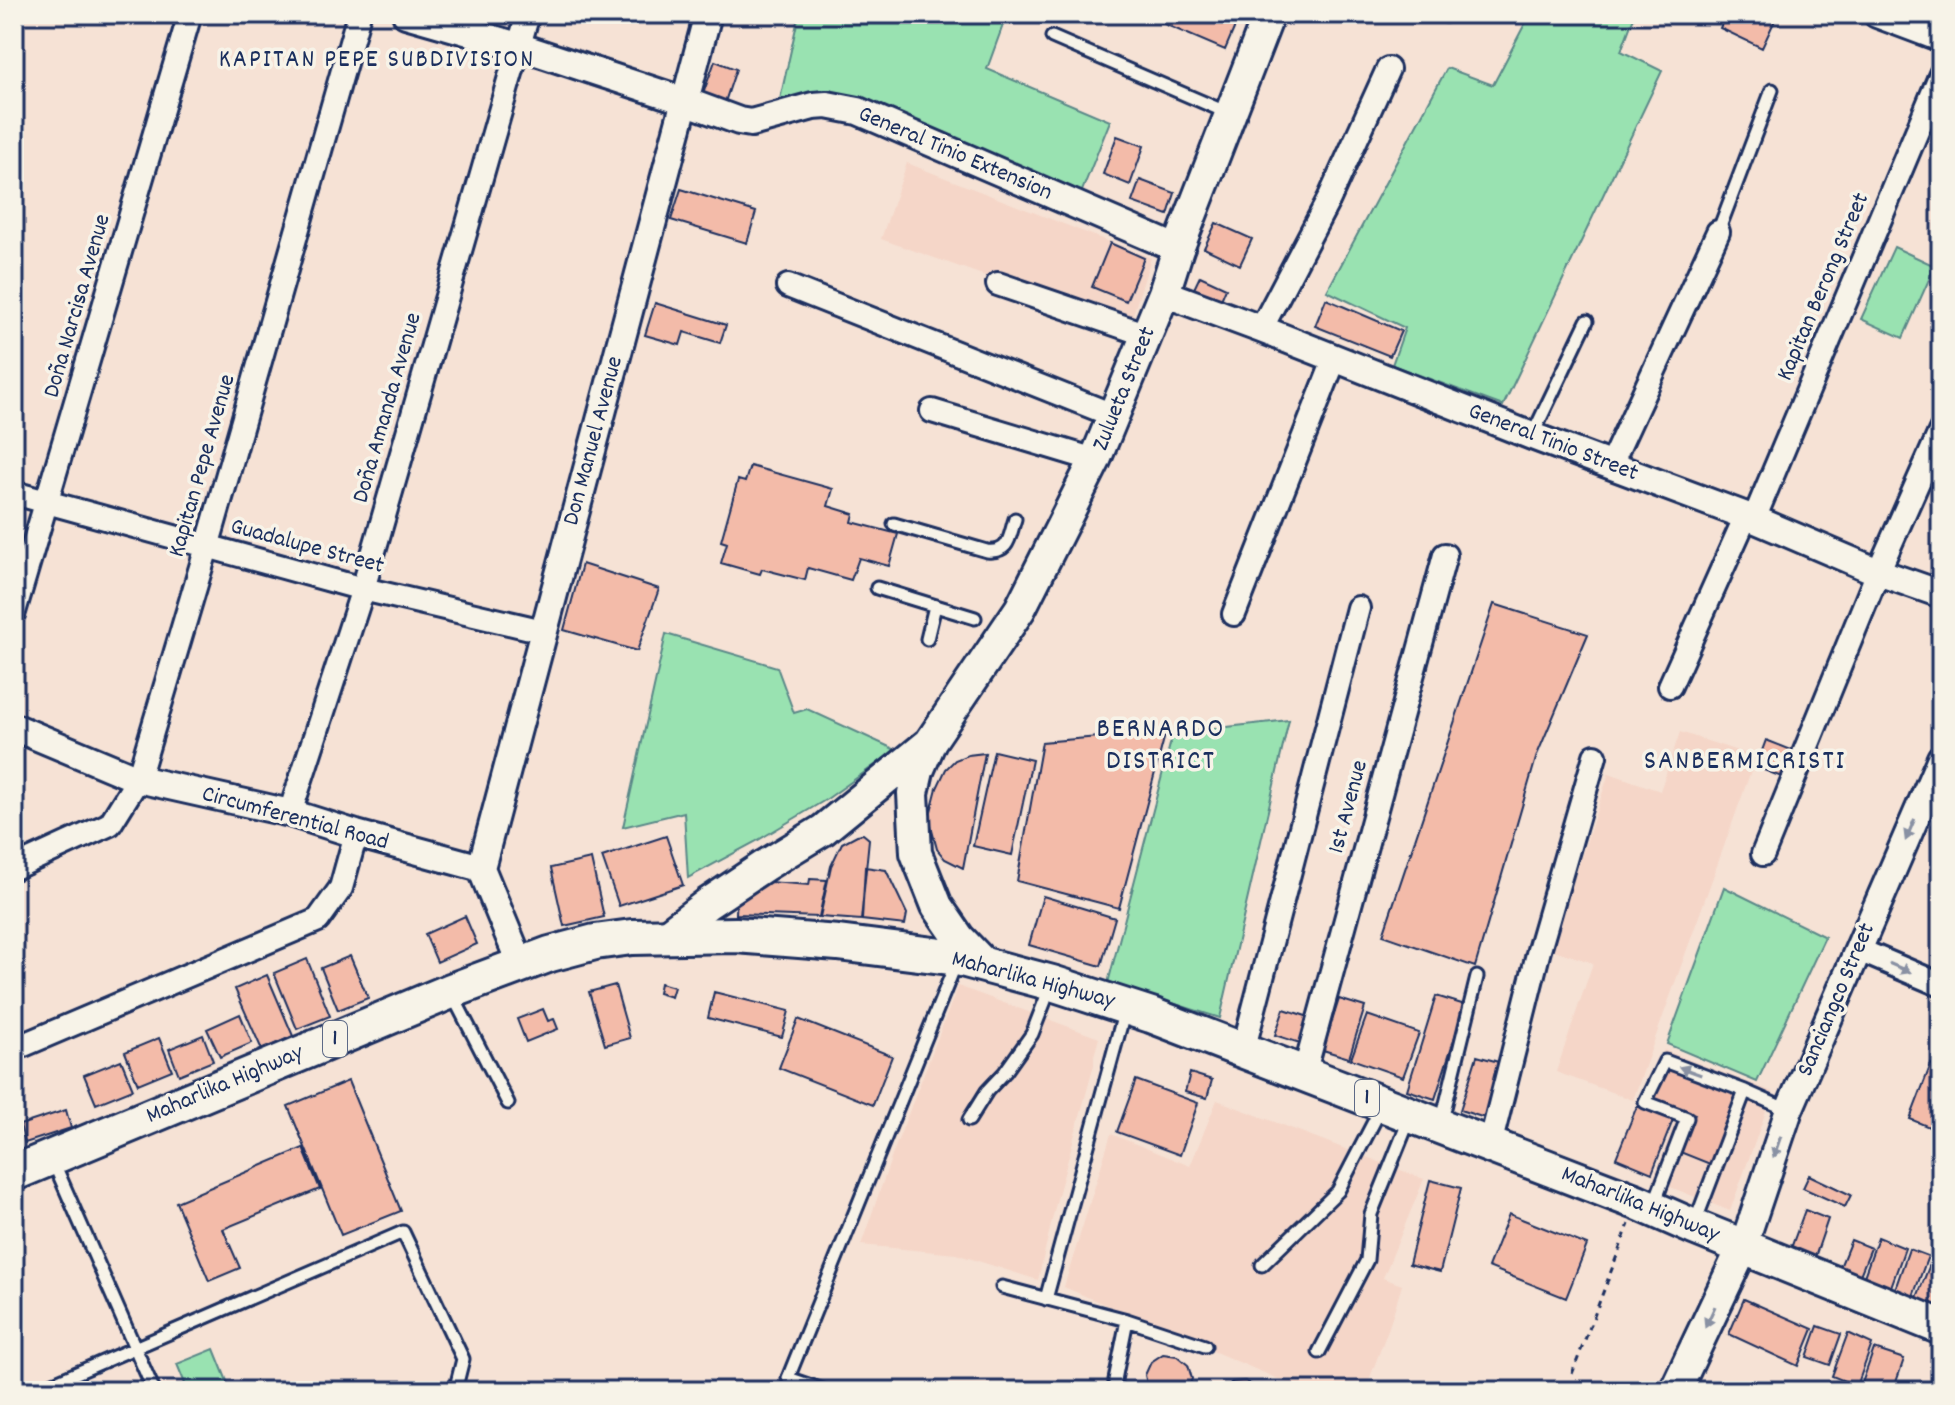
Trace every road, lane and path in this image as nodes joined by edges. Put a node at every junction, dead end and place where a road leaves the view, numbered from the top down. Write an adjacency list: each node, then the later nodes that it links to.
1 (190, 14): 32 (street, Doña Narcisa Avenue)
2 (359, 14): 36 (street, Kapitan Pepe Avenue)
3 (406, 14): 10 (street, General Tinio Extension)
4 (528, 14): 10 (street, Doña Amanda Avenue)
5 (708, 14): 14 (street, Don Manuel Avenue)
6 (1269, 14): 15 (main road, Zulueta Street)
7 (1877, 14): 9 (street)
8 (1052, 37): 15 (lane)
9 (1941, 38)
10 (518, 46): 14 (street, General Tinio Extension); 40 (street, Doña Amanda Avenue)
11 (1388, 69): 22 (street)
12 (1941, 74): 33 (street, Kapitan Berong Street)
13 (1772, 90): 16 (lane)
14 (685, 101): 17 (street, General Tinio Extension); 47 (street, Don Manuel Avenue)
15 (1230, 114): 17 (main road, Zulueta Street)
16 (1718, 232): 30 (street)
17 (1178, 249): 20 (main road, Zulueta Street)
18 (998, 284): 23 (street)
19 (788, 286): 26 (street)
20 (1164, 293): 22 (street, General Tinio Street); 23 (main road, Zulueta Street)
21 (1587, 321): 28 (lane)
22 (1261, 329): 24 (street, General Tinio Street)
23 (1147, 335): 26 (main road, Zulueta Street)
24 (1335, 358): 28 (street, General Tinio Street); 45 (street)
25 (932, 411): 29 (street)
26 (1115, 416): 29 (main road, Zulueta Street)
27 (1941, 430): 38 (street)
28 (1532, 436): 30 (street, General Tinio Street)
29 (1095, 460): 51 (main road, Zulueta Street)
30 (1611, 464): 33 (street, General Tinio Street)
31 (14, 493): 32 (street, Guadalupe Street)
32 (47, 502): 36 (street, Guadalupe Street); 44 (street, Doña Narcisa Avenue)
33 (1750, 518): 38 (street, General Tinio Street); 49 (street, Kapitan Berong Street)
34 (1015, 519): 35 (lane)
35 (894, 524)
36 (207, 547): 40 (street, Guadalupe Street); 54 (street, Kapitan Pepe Avenue)
37 (1445, 555): 71 (street, 1st Avenue)
38 (1878, 572): 41 (street, General Tinio Street); 57 (street)
39 (877, 588): 42 (lane)
40 (363, 589): 47 (street, Guadalupe Street); 55 (street, Doña Amanda Avenue)
41 (1941, 594)
42 (935, 606): 46 (lane); 48 (lane)
43 (1358, 608): 70 (street)
44 (14, 612)
45 (1234, 614)
46 (975, 618)
47 (543, 631): 59 (street, Don Manuel Avenue)
48 (927, 639)
49 (1670, 686)
50 (14, 727): 54 (street, Circumferential Road)
51 (931, 741): 60 (main road, Zulueta Street); 62 (main road, Zulueta Street)
52 (1595, 756): 77 (street)
53 (1941, 758): 61 (street, Sanciangco Street, one-way to 61)
54 (138, 779): 55 (street, Circumferential Road); 58 (street, Kapitan Pepe Avenue)
55 (290, 813): 56 (street, Circumferential Road)
56 (356, 834): 59 (street, Circumferential Road); 69 (street)
57 (1763, 854)
58 (14, 868)
59 (481, 868): 63 (street)
60 (665, 936): 62 (main road, Maharlika Highway / 1); 63 (main road, Maharlika Highway / 1)
61 (1859, 950): 66 (street, one-way to 66); 74 (street, Sanciangco Street)
62 (972, 962): 65 (main road, Maharlika Highway / 1); 95 (lane)
63 (521, 965): 67 (main road, Maharlika Highway / 1)
64 (1477, 977): 75 (lane)
65 (1052, 983): 68 (main road, Maharlika Highway / 1); 76 (lane)
66 (1941, 985)
67 (451, 991): 73 (lane); 78 (main road, Maharlika Highway / 1)
68 (1126, 1007): 70 (main road, Maharlika Highway / 1); 85 (lane)
69 (14, 1049)
70 (1243, 1051): 71 (main road, Maharlika Highway / 1)
71 (1304, 1074): 75 (main road, Maharlika Highway / 1)
72 (1745, 1091): 74 (lane); 80 (lane, one-way to 80); 81 (lane)
73 (508, 1103)
74 (1789, 1110): 82 (street, Sanciangco Street, one-way to 82)
75 (1411, 1116): 77 (main road, Maharlika Highway / 1); 83 (lane); 90 (lane)
76 (969, 1120)
77 (1490, 1145): 80 (main road, Maharlika Highway / 1)
78 (51, 1157): 79 (main road, Maharlika Highway / 1); 89 (lane)
79 (14, 1173)
80 (1645, 1206): 81 (main road, Maharlika Highway / 1); 91 (path)
81 (1694, 1227): 82 (main road, Maharlika Highway / 1)
82 (1743, 1247): 87 (main road, Maharlika Highway / 1); 97 (main road, one-way to 97)
83 (1262, 1265)
84 (1002, 1287): 85 (lane)
85 (1046, 1299): 86 (lane)
86 (1127, 1320): 88 (lane); 96 (lane)
87 (1941, 1327)
88 (1205, 1346)
89 (136, 1348): 92 (lane); 93 (lane); 94 (lane)
90 (1319, 1352)
91 (1572, 1374)
92 (35, 1391)
93 (154, 1391)
94 (455, 1391)
95 (826, 1391)
96 (1115, 1391)
97 (1675, 1391)

